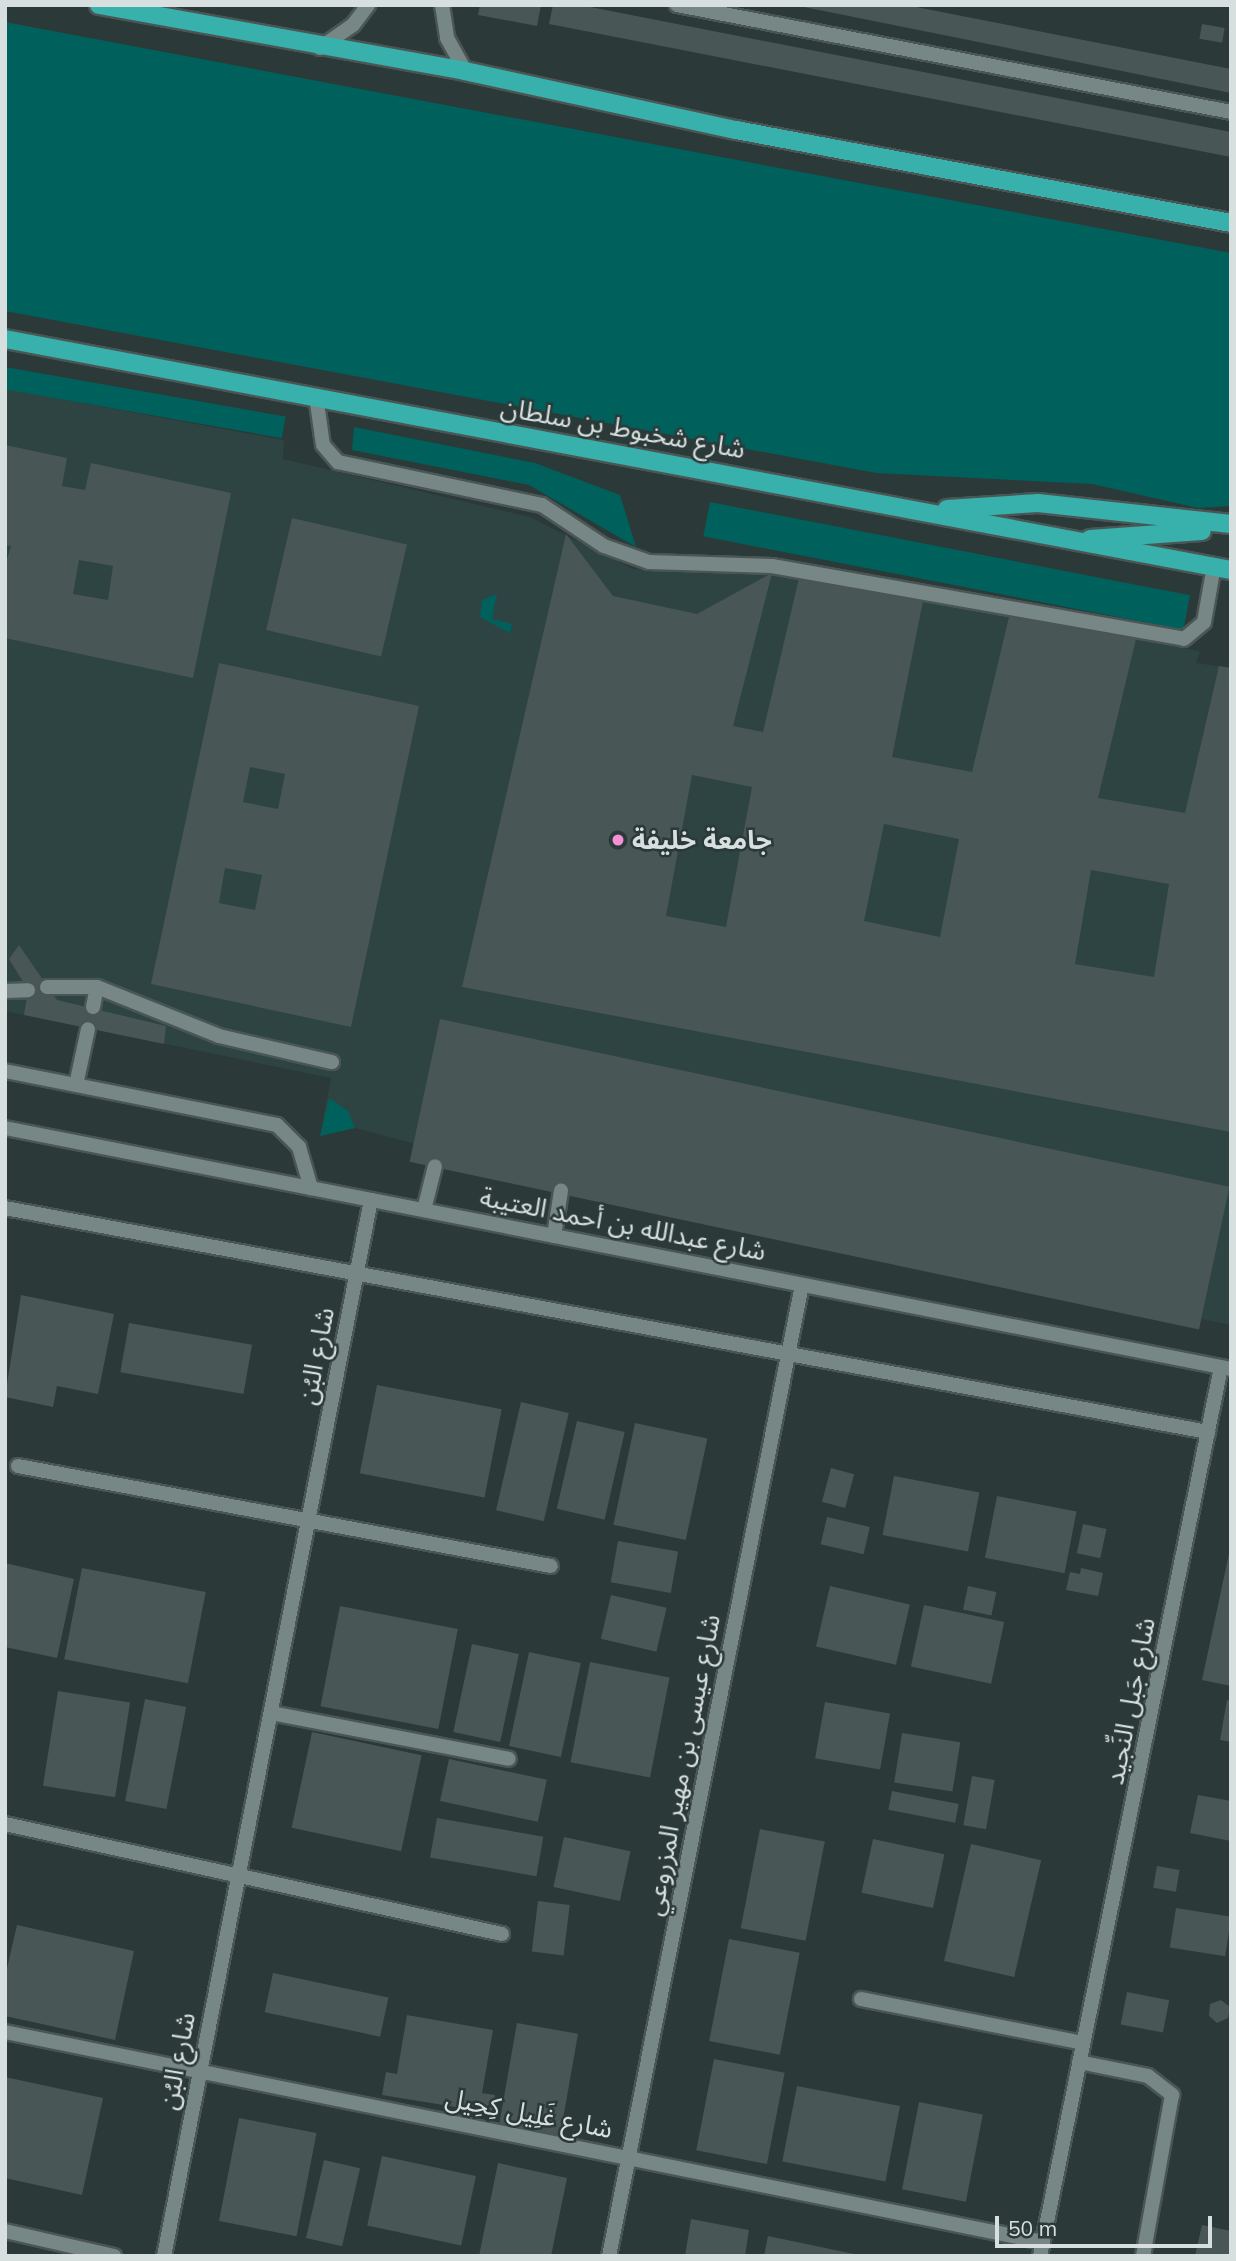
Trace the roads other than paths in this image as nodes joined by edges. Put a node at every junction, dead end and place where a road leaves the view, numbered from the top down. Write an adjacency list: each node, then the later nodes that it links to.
1 (99, 5): 5 (main road)
2 (368, 5): 5 (street)
3 (442, 5): 6 (street)
4 (677, 5): 7 (street)
5 (318, 49): 6 (main road)
6 (466, 71): 8 (main road)
7 (1231, 112)
8 (1231, 223)
9 (5, 339): 10 (main road, شارع شخبوط بن سلطان)
10 (316, 396): 11 (main road, شارع شخبوط بن سلطان); 15 (street)
11 (933, 511): 12 (main road); 14 (main road, شارع شخبوط بن سلطان)
12 (1231, 524)
13 (1231, 535): 14 (main road)
14 (1080, 541): 15 (main road, شارع شخبوط بن سلطان)
15 (1222, 568)
16 (47, 987): 17 (street)
17 (97, 987): 20 (street); 22 (street)
18 (28, 990): 19 (street)
19 (5, 991)
20 (93, 1007)
21 (88, 1028): 24 (street)
22 (332, 1062)
23 (5, 1071): 24 (street)
24 (76, 1085): 27 (street)
25 (5, 1128): 27 (street, شارع عبدالله بن أحمد العتيبة)
26 (435, 1166): 31 (street)
27 (311, 1188): 29 (street, شارع عبدالله بن أحمد العتيبة)
28 (561, 1191): 32 (street)
29 (372, 1200): 31 (street, شارع عبدالله بن أحمد العتيبة); 33 (street, شارع البُن)
30 (5, 1208): 33 (street)
31 (424, 1210): 32 (street, شارع عبدالله بن أحمد العتيبة)
32 (554, 1236): 34 (street, شارع عبدالله بن أحمد العتيبة)
33 (357, 1276): 35 (street); 39 (street, شارع البُن)
34 (802, 1285): 35 (street, شارع عيسى بن مهير المزروعي); 36 (street, شارع عبدالله بن أحمد العتيبة)
35 (788, 1357): 37 (street); 51 (street, شارع عيسى بن مهير المزروعي)
36 (1226, 1368): 37 (street, شارع جَبل النِّجيد)
37 (1208, 1432): 48 (street, شارع جَبل النِّجيد)
38 (18, 1466): 39 (street)
39 (308, 1521): 40 (street); 41 (street, شارع البُن)
40 (551, 1566)
41 (271, 1713): 42 (street); 44 (street, شارع البُن)
42 (509, 1759)
43 (5, 1824): 44 (street)
44 (238, 1876): 45 (street); 50 (street, شارع البُن)
45 (502, 1934)
46 (861, 1999): 48 (street)
47 (5, 2032): 50 (street, شارع غَلِيل كِحِيل)
48 (1083, 2043): 49 (street, شارع جَبل النِّجيد)
49 (1079, 2062): 53 (street, شارع جَبل النِّجيد); 57 (street)
50 (200, 2071): 51 (street, شارع غَلِيل كِحِيل); 55 (street, شارع البُن)
51 (629, 2158): 53 (street, شارع غَلِيل كِحِيل); 56 (street, شارع عيسى بن مهير المزروعي)
52 (5, 2231): 54 (street)
53 (1041, 2249)
54 (114, 2256)
55 (164, 2256)
56 (609, 2256)
57 (1143, 2256)

